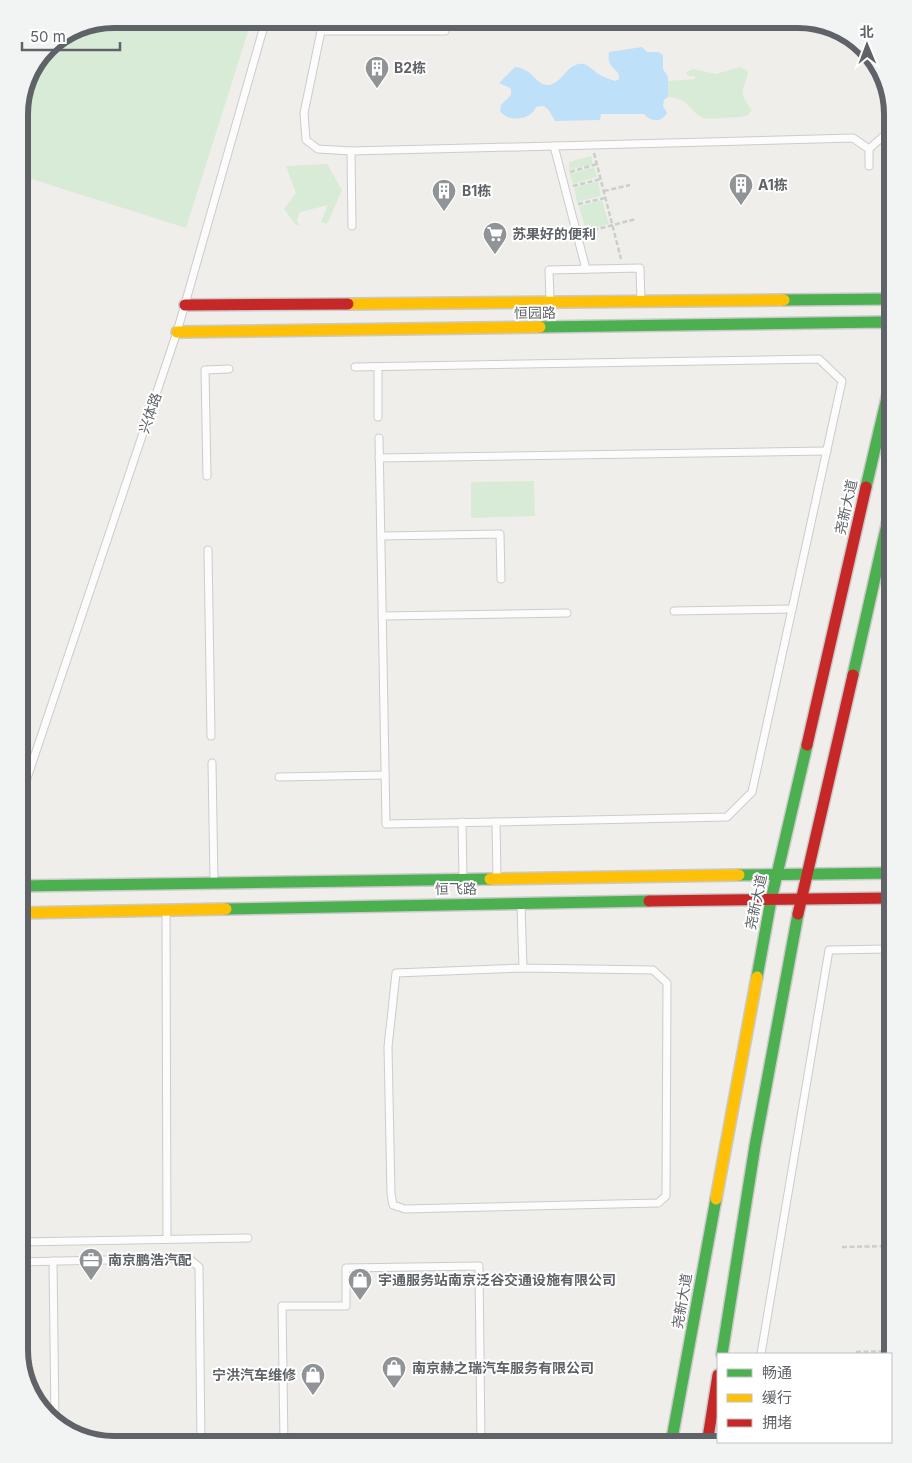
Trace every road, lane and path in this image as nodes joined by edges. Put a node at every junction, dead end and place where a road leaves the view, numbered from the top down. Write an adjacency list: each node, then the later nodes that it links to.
1 (263, 28): 26 (lane, 兴体路)
2 (320, 31): 3 (lane); 8 (lane)
3 (446, 31)
4 (884, 136): 7 (lane)
5 (592, 145): 6 (lane); 7 (lane); 9 (path)
6 (554, 146): 8 (lane); 23 (lane)
7 (869, 149): 10 (lane)
8 (351, 151): 20 (lane)
9 (597, 164): 11 (path); 12 (path)
10 (869, 166)
11 (570, 172)
12 (601, 179): 14 (path); 15 (path)
13 (630, 185): 15 (path)
14 (573, 186)
15 (604, 191): 16 (path)
16 (605, 198): 17 (path); 19 (path)
17 (578, 204)
18 (636, 219): 19 (path)
19 (612, 225): 21 (path); 22 (path)
20 (352, 226)
21 (585, 232)
22 (624, 268): 23 (lane); 25 (lane)
23 (586, 269): 27 (lane)
24 (884, 298): 25 (main road, 恒园路)
25 (641, 301): 27 (main road, 恒园路)
26 (185, 305): 27 (main road, 恒园路); 29 (lane, 兴体路)
27 (555, 312): 28 (main road, 恒园路); 29 (main road, 恒园路)
28 (884, 323)
29 (177, 332): 49 (lane, 兴体路)
30 (355, 367): 31 (lane)
31 (378, 367): 34 (lane); 36 (lane)
32 (229, 369): 38 (lane)
33 (884, 411): 55 (main road, 尧新大道)
34 (378, 417)
35 (379, 438): 37 (lane)
36 (827, 451): 37 (lane); 43 (lane)
37 (379, 458): 39 (lane)
38 (207, 476)
39 (381, 536): 42 (lane); 46 (lane)
40 (884, 537): 56 (main road)
41 (208, 550): 47 (lane)
42 (501, 579)
43 (792, 609): 44 (lane); 53 (lane)
44 (674, 611)
45 (567, 613): 46 (lane)
46 (382, 616): 50 (lane)
47 (211, 736)
48 (212, 762): 59 (lane)
49 (28, 775)
50 (385, 775): 51 (lane); 52 (lane)
51 (279, 777)
52 (462, 822): 53 (lane); 58 (lane)
53 (496, 822): 57 (lane)
54 (884, 873): 56 (main road, 恒飞路)
55 (778, 874): 56 (main road, 恒飞路); 57 (main road, 恒飞路); 62 (main road, 尧新大道)
56 (807, 874): 63 (main road)
57 (497, 878): 58 (main road, 恒飞路)
58 (463, 879): 59 (main road, 恒飞路)
59 (214, 883): 60 (main road, 恒飞路)
60 (28, 886)
61 (884, 898): 63 (main road, 恒飞路)
62 (771, 900): 63 (main road, 恒飞路); 64 (main road, 恒飞路); 85 (main road, 尧新大道)
63 (801, 900): 78 (main road)
64 (521, 903): 65 (main road, 恒飞路); 68 (lane)
65 (166, 910): 66 (main road, 恒飞路); 70 (lane)
66 (28, 913)
67 (884, 949): 79 (lane)
68 (524, 968): 68 (lane)
69 (248, 1238): 70 (lane)
70 (167, 1239): 71 (lane)
71 (28, 1242)
72 (884, 1246): 73 (path)
73 (842, 1247)
74 (53, 1261): 75 (lane); 81 (lane); 82 (lane)
75 (28, 1262)
76 (884, 1351): 77 (path)
77 (856, 1352)
78 (722, 1353)
79 (761, 1353)
80 (717, 1381): 86 (main road)
81 (55, 1412)
82 (201, 1435)
83 (284, 1435): 84 (lane)
84 (481, 1436)
85 (673, 1436)
86 (708, 1436)

